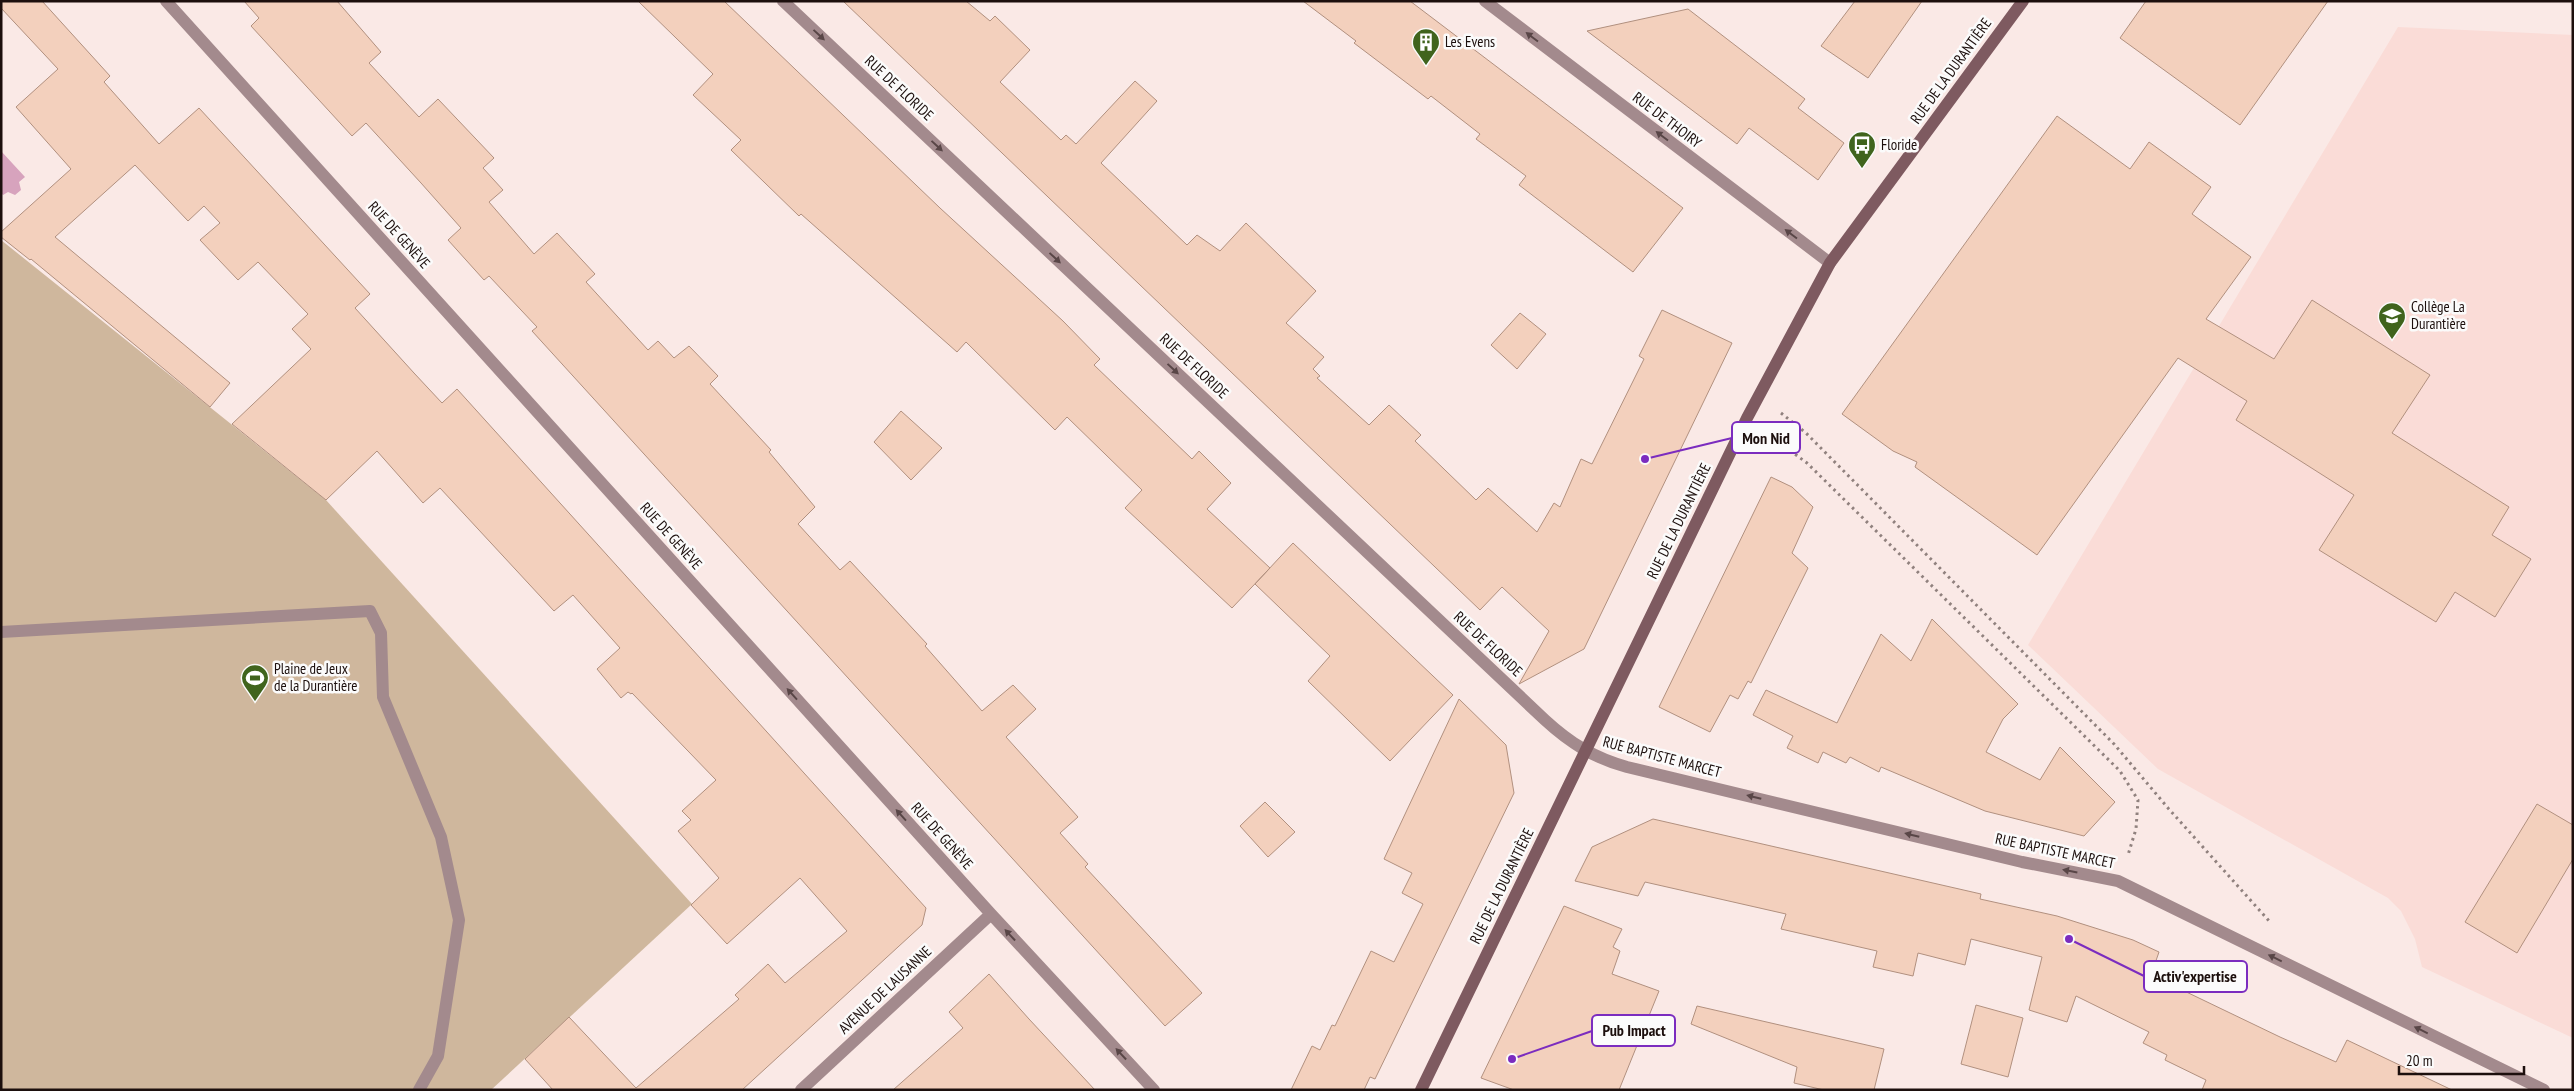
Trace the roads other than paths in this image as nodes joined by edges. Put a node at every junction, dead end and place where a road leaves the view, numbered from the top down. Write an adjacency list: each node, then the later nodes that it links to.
1 (166, 1): 8 (street, RUE DE GENÈVE, one-way to 1)
2 (783, 1): 7 (street, RUE DE FLORIDE, one-way to 7)
3 (1485, 1): 5 (street, RUE DE THOIRY, one-way to 3)
4 (2023, 1): 5 (street, RUE DE LA DURANTIÈRE)
5 (1830, 263): 7 (street, RUE DE LA DURANTIÈRE)
6 (1, 632): 9 (street)
7 (1585, 751): 12 (street, RUE DE LA DURANTIÈRE); 13 (street, RUE BAPTISTE MARCET, one-way to 7)
8 (991, 914): 10 (street, AVENUE DE LAUSANNE); 11 (street, RUE DE GENÈVE, one-way to 8)
9 (419, 1090)
10 (801, 1090)
11 (1154, 1090)
12 (1421, 1090)
13 (2544, 1090)

